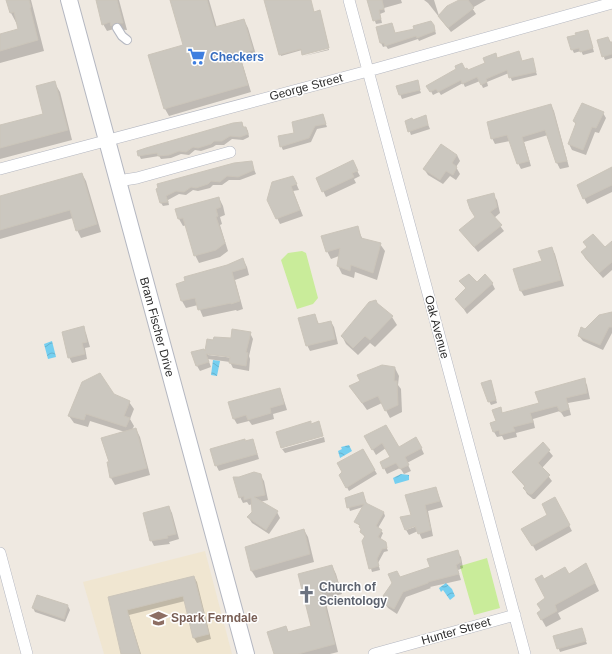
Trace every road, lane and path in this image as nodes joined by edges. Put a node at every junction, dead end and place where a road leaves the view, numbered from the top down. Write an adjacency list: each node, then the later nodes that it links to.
1 (69, 0): 7 (main road, Bram Fischer Drive)
2 (349, 0): 6 (street, Oak Avenue)
3 (612, 3): 6 (street, George Street)
4 (117, 28): 5 (street)
5 (127, 40)
6 (368, 70): 7 (street, George Street); 12 (street, Oak Avenue)
7 (106, 140): 9 (street, George Street); 10 (main road, Bram Fischer Drive)
8 (230, 152): 10 (street)
9 (0, 169)
10 (118, 181): 14 (main road, Bram Fischer Drive)
11 (0, 553): 13 (street)
12 (515, 615): 15 (street, Hunter Street); 16 (street, Oak Avenue)
13 (27, 654)
14 (246, 654)
15 (374, 654)
16 (525, 654)

